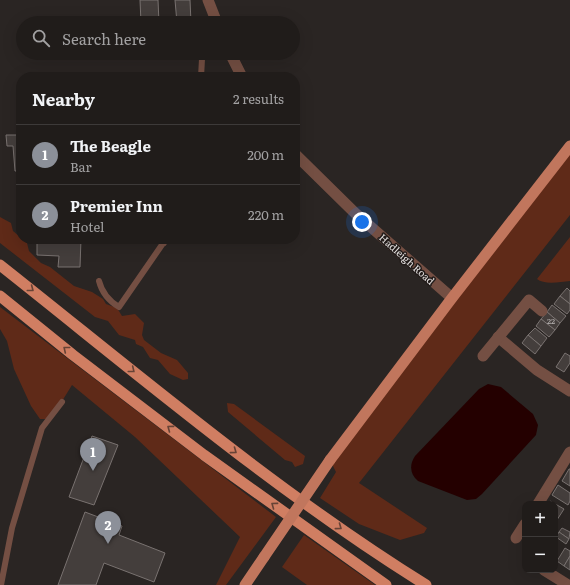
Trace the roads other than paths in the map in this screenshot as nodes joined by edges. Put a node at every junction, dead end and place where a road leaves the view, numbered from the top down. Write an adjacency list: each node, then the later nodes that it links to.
1 (208, 0): 2 (street)
2 (214, 16)
3 (202, 60): 5 (lane)
4 (234, 60): 6 (street)
5 (202, 72)
6 (240, 72)
7 (570, 146): 13 (main road)
8 (300, 159): 13 (street, Hadleigh Road)
9 (163, 244): 11 (lane)
10 (0, 265): 27 (highway, one-way to 27)
11 (99, 281)
12 (0, 296): 26 (highway, one-way to 12)
13 (452, 298): 25 (main road, bridge)
14 (542, 311): 15 (street)
15 (498, 337): 16 (street); 17 (street)
16 (483, 356)
17 (570, 391)
18 (62, 402): 24 (lane)
19 (570, 452): 20 (street)
20 (540, 501)
21 (522, 529): 22 (street)
22 (516, 538)
23 (549, 573): 28 (street)
24 (1, 585)
25 (245, 585)
26 (386, 585)
27 (426, 585)
28 (568, 585)

